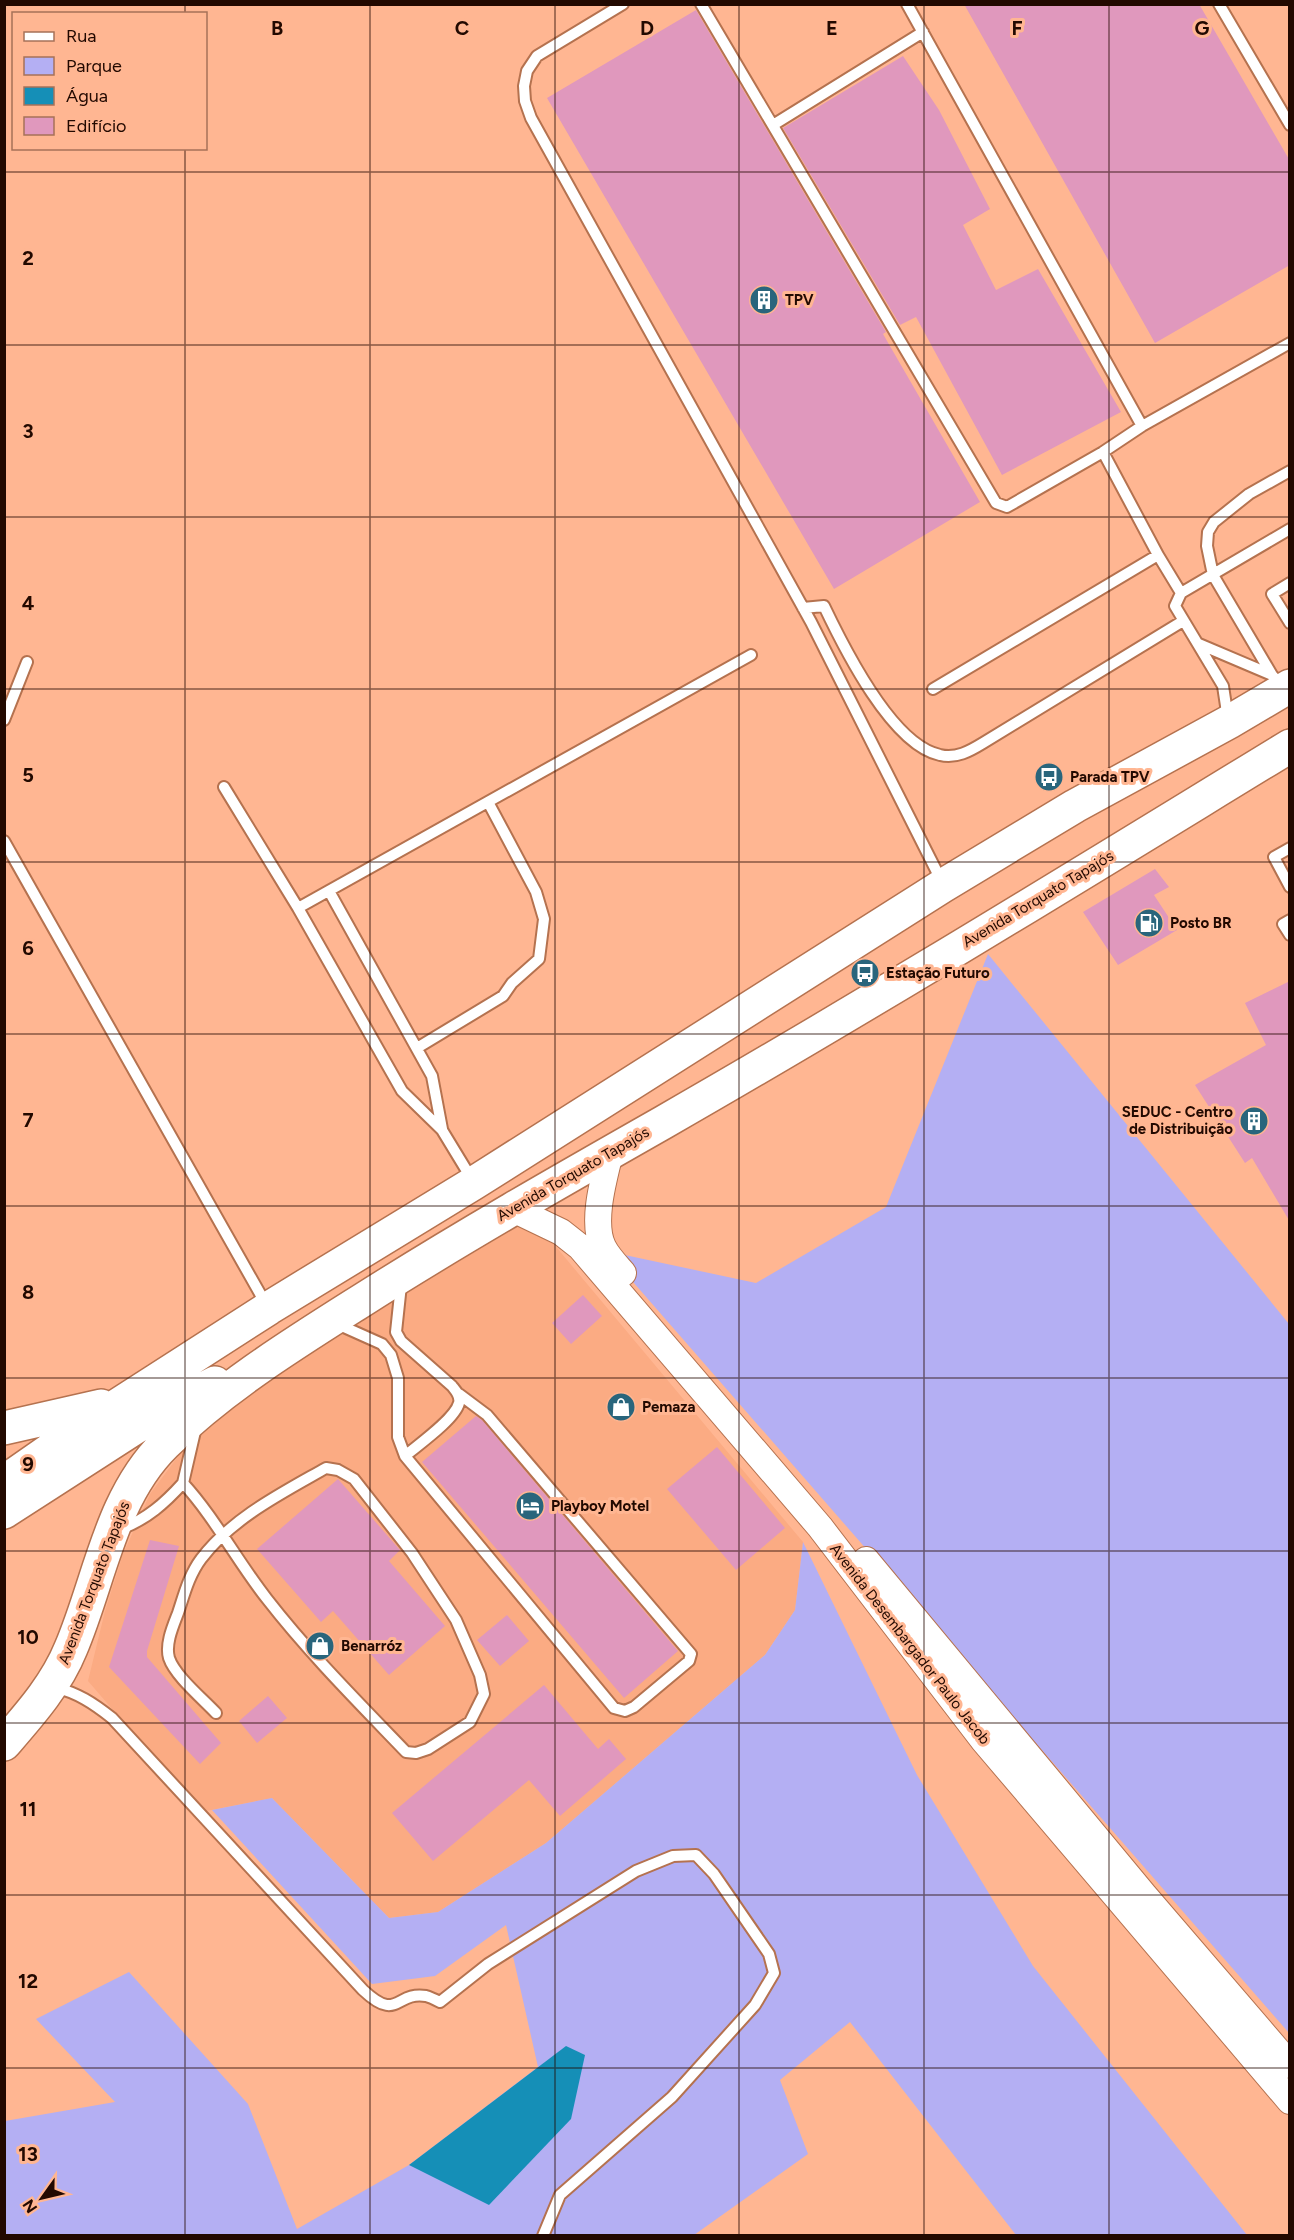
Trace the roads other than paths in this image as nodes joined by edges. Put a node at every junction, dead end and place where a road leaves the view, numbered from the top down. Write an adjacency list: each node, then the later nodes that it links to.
1 (624, 4): 17 (lane)
2 (701, 4): 6 (lane)
3 (907, 4): 5 (lane)
4 (1219, 4): 7 (lane)
5 (923, 32): 6 (lane); 9 (lane)
6 (773, 125): 10 (lane)
7 (1290, 125)
8 (1290, 343): 9 (lane)
9 (1142, 426): 10 (lane)
10 (1103, 452): 13 (lane)
11 (1290, 471): 14 (lane)
12 (1290, 529): 14 (lane)
13 (1158, 555): 16 (lane); 24 (lane)
14 (1214, 575): 16 (lane); 23 (lane)
15 (1290, 583): 19 (lane)
16 (1181, 593): 18 (lane)
17 (803, 608): 18 (lane); 32 (lane)
18 (1184, 621): 20 (lane)
19 (1290, 623)
20 (1199, 644): 23 (lane); 26 (lane)
21 (751, 655): 29 (lane)
22 (27, 662): 25 (lane)
23 (1282, 683): 26 (highway)
24 (933, 689)
25 (4, 720)
26 (1229, 722): 32 (highway)
27 (1285, 752): 40 (highway, Avenida Torquato Tapajós)
28 (224, 787): 35 (lane)
29 (488, 802): 34 (lane); 38 (lane)
30 (4, 841): 44 (lane)
31 (1290, 848): 33 (lane)
32 (944, 885): 41 (highway)
33 (1290, 887)
34 (329, 891): 35 (lane); 38 (lane)
35 (298, 908): 39 (lane)
36 (1290, 920): 37 (lane)
37 (1290, 935)
38 (417, 1048): 39 (lane)
39 (442, 1130): 41 (lane)
40 (610, 1153): 42 (highway, Avenida Torquato Tapajós); 59 (street, Avenida Desembargador Paulo Jacob)
41 (474, 1183): 44 (highway)
42 (513, 1209): 43 (highway, Avenida Torquato Tapajós); 59 (street, Avenida Desembargador Paulo Jacob)
43 (401, 1275): 45 (highway, Avenida Torquato Tapajós); 46 (lane)
44 (269, 1308): 47 (highway)
45 (317, 1328): 48 (highway, Avenida Torquato Tapajós); 50 (lane); 53 (highway)
46 (459, 1394): 50 (lane); 50 (lane)
47 (126, 1400): 49 (highway); 51 (highway)
48 (197, 1414): 52 (lane); 54 (highway, Avenida Torquato Tapajós)
49 (4, 1428)
50 (405, 1456)
51 (4, 1482)
52 (183, 1483): 54 (lane); 55 (lane)
53 (4, 1512)
54 (112, 1532): 56 (highway, Avenida Torquato Tapajós)
55 (222, 1537): 55 (lane); 57 (lane)
56 (51, 1686): 58 (highway, Avenida Torquato Tapajós); 62 (lane)
57 (216, 1713)
58 (4, 1744)
59 (1027, 1773): 60 (street, Avenida Desembargador Paulo Jacob); 61 (street, Avenida Desembargador Paulo Jacob)
60 (1290, 2066)
61 (1290, 2101)
62 (543, 2235)

